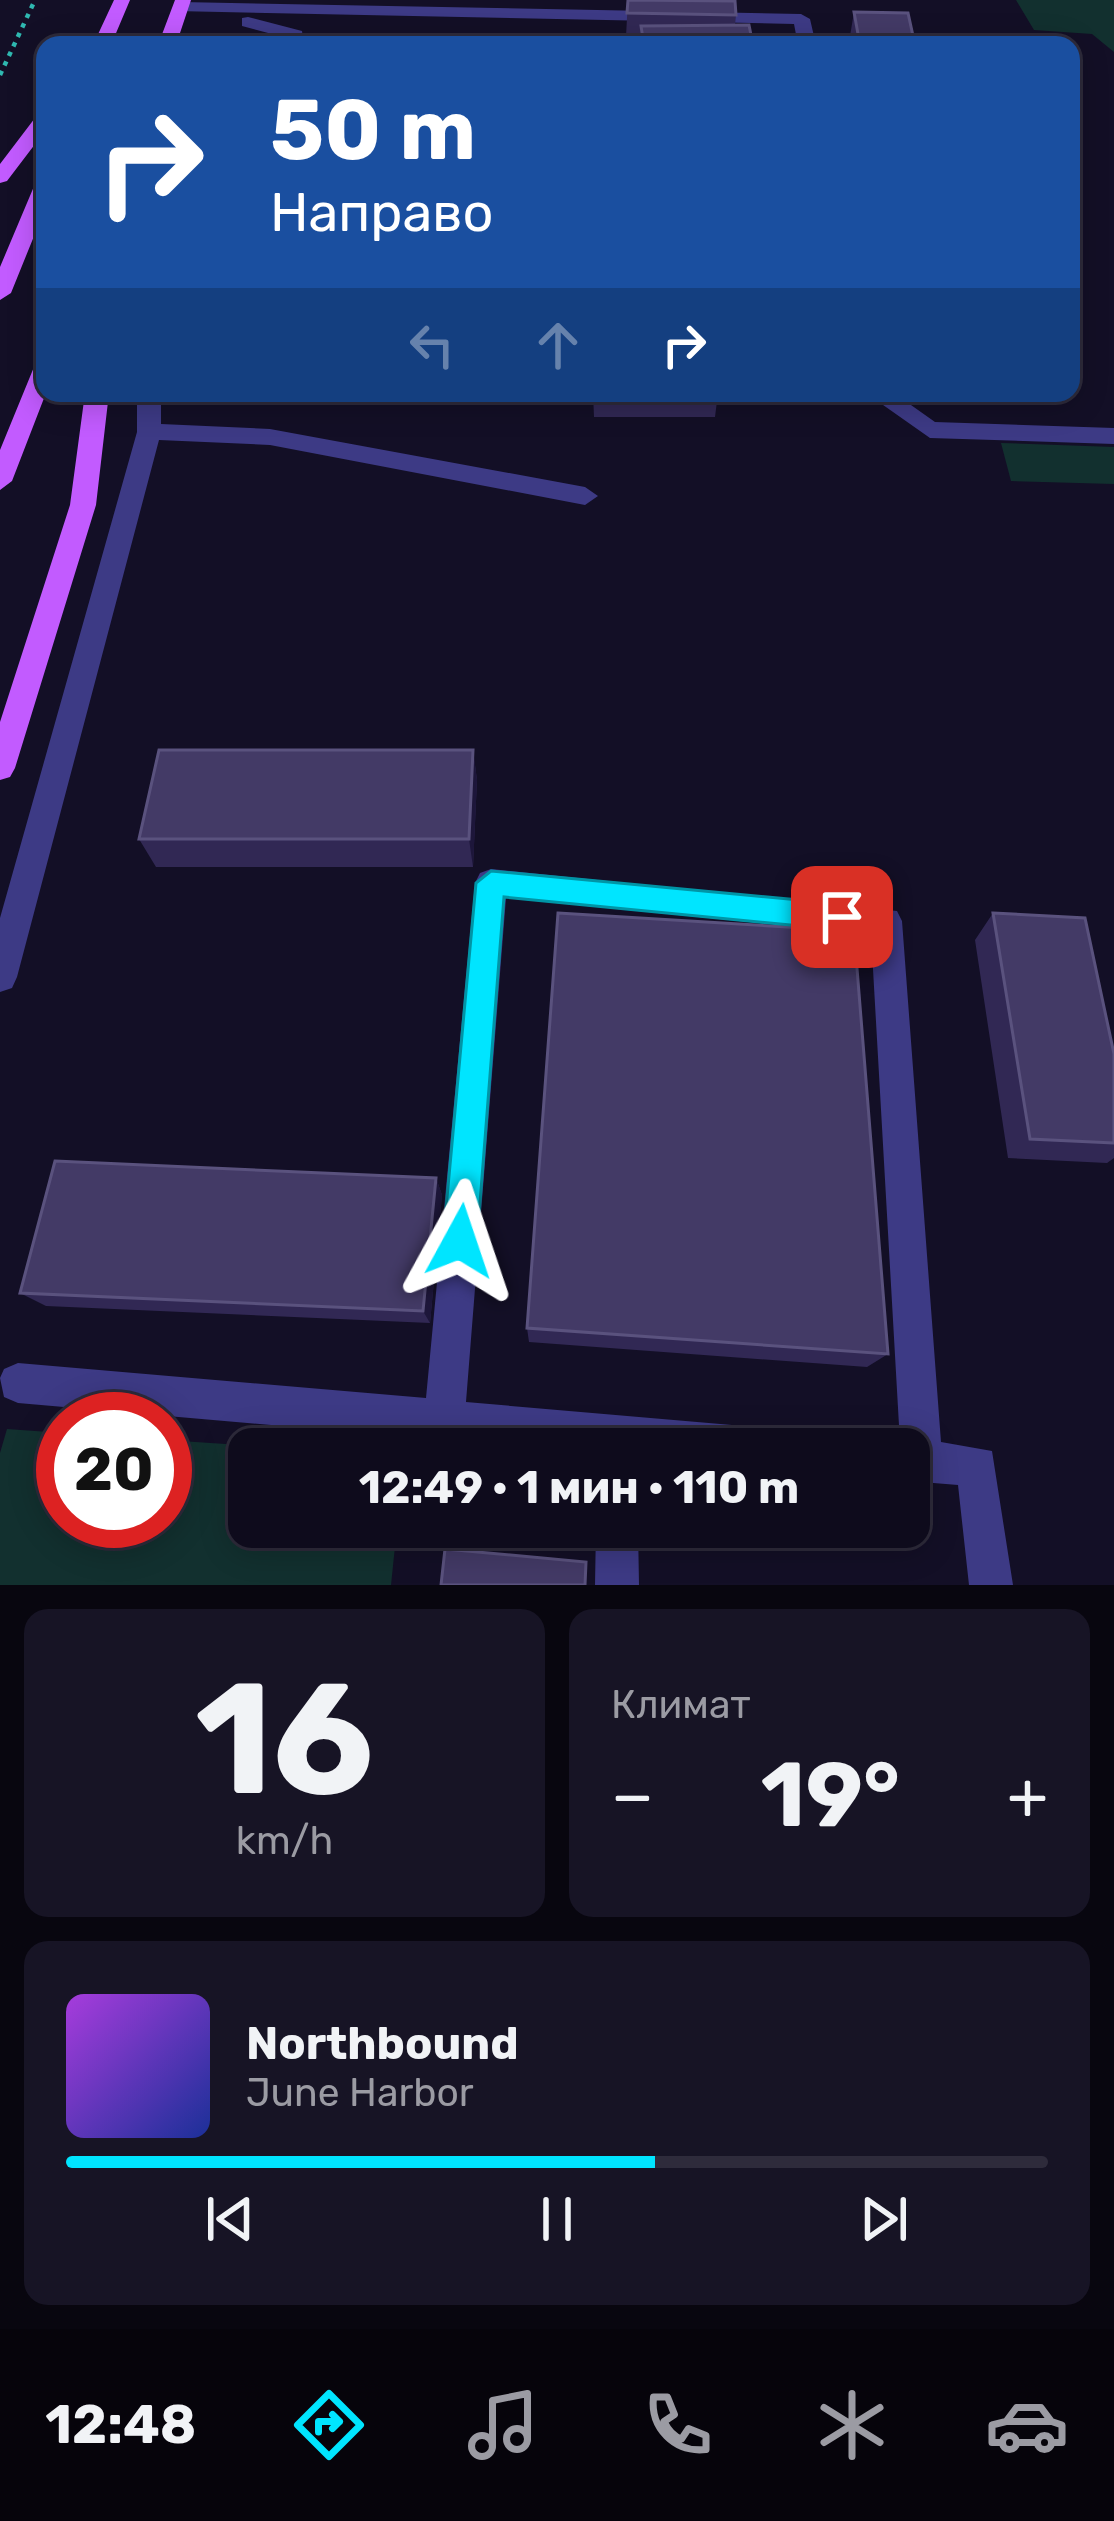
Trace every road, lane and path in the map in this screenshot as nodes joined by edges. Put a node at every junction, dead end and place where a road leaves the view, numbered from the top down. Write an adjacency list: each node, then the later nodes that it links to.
1 (35, 0): 7 (path)
2 (122, 0): 5 (main road)
3 (180, 9): 4 (lane); 6 (lane)
4 (799, 10)
5 (105, 36)
6 (296, 36)
7 (1, 72)
8 (36, 130): 9 (main road)
9 (0, 177)
10 (36, 206): 11 (main road)
11 (0, 292)
12 (36, 391): 18 (main road)
13 (96, 402): 20 (main road)
14 (149, 402): 16 (lane)
15 (891, 402): 17 (lane)
16 (149, 432): 19 (lane); 21 (lane)
17 (1114, 436)
18 (0, 481)
19 (585, 496)
20 (0, 768)
21 (0, 977)
22 (18, 1383): 23 (lane)
23 (444, 1420): 24 (lane); 25 (lane)
24 (507, 1428)
25 (913, 1428)
26 (930, 1462): 29 (lane)
27 (617, 1548): 28 (lane)
28 (617, 1585)
29 (992, 1585)

